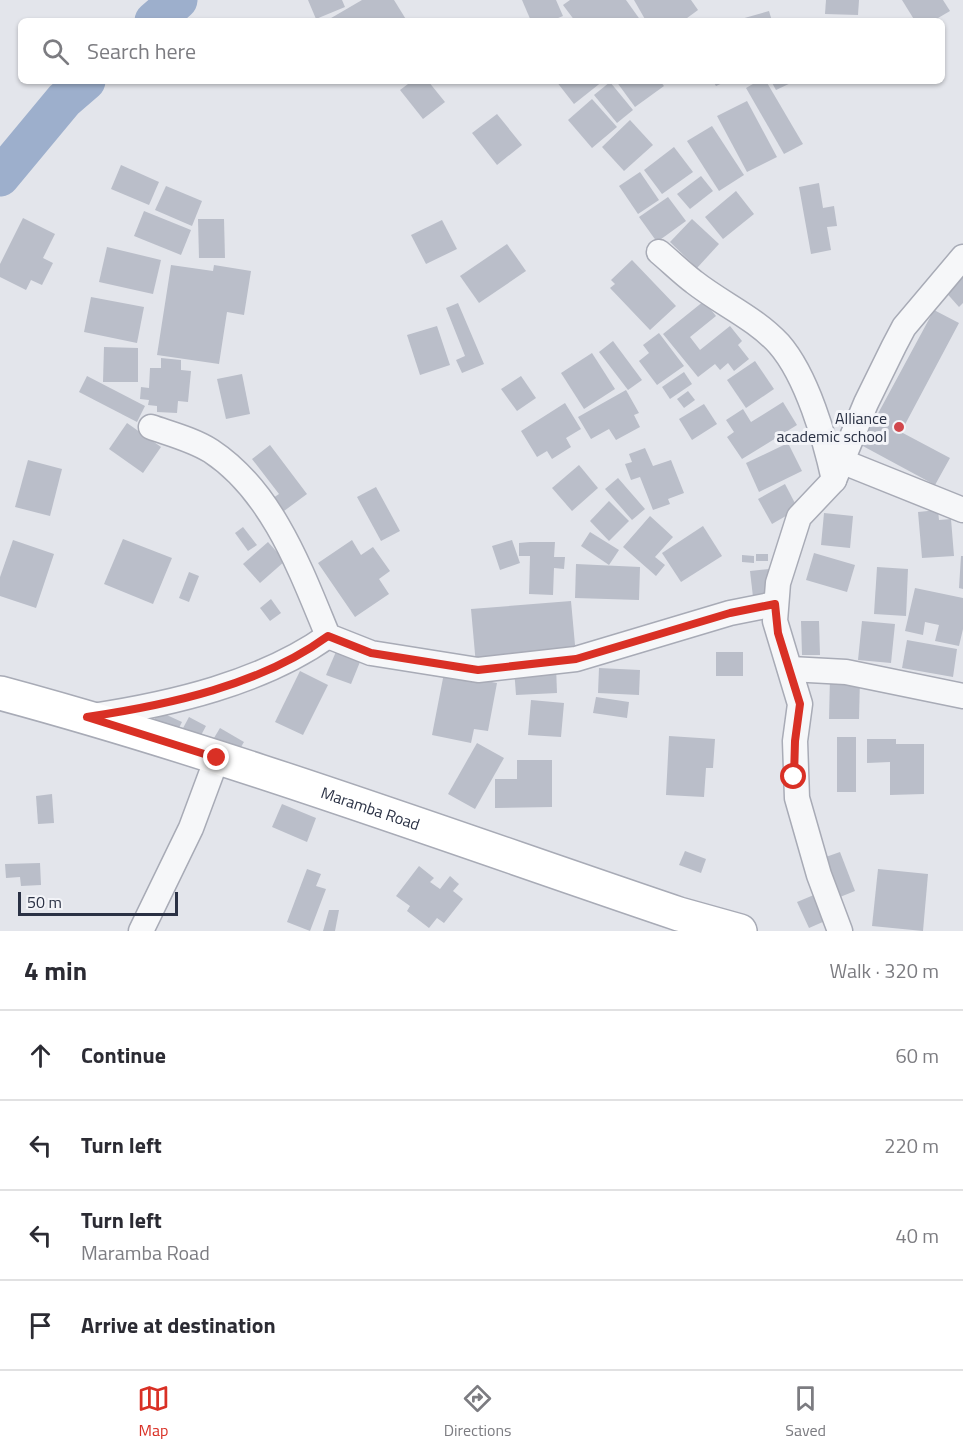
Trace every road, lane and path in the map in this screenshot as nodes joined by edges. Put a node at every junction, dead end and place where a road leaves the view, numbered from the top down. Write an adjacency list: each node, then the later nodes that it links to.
1 (659, 252): 4 (street)
2 (963, 257): 4 (street)
3 (152, 427): 7 (street)
4 (837, 471): 5 (street); 6 (street)
5 (963, 510)
6 (775, 604): 7 (street); 8 (street)
7 (328, 636): 11 (street)
8 (790, 669): 10 (street); 15 (street)
9 (0, 693): 11 (street, Maramba Road)
10 (963, 696)
11 (87, 717): 12 (street, Maramba Road)
12 (217, 758): 13 (street); 14 (street, Maramba Road)
13 (141, 931)
14 (740, 931)
15 (840, 931)

